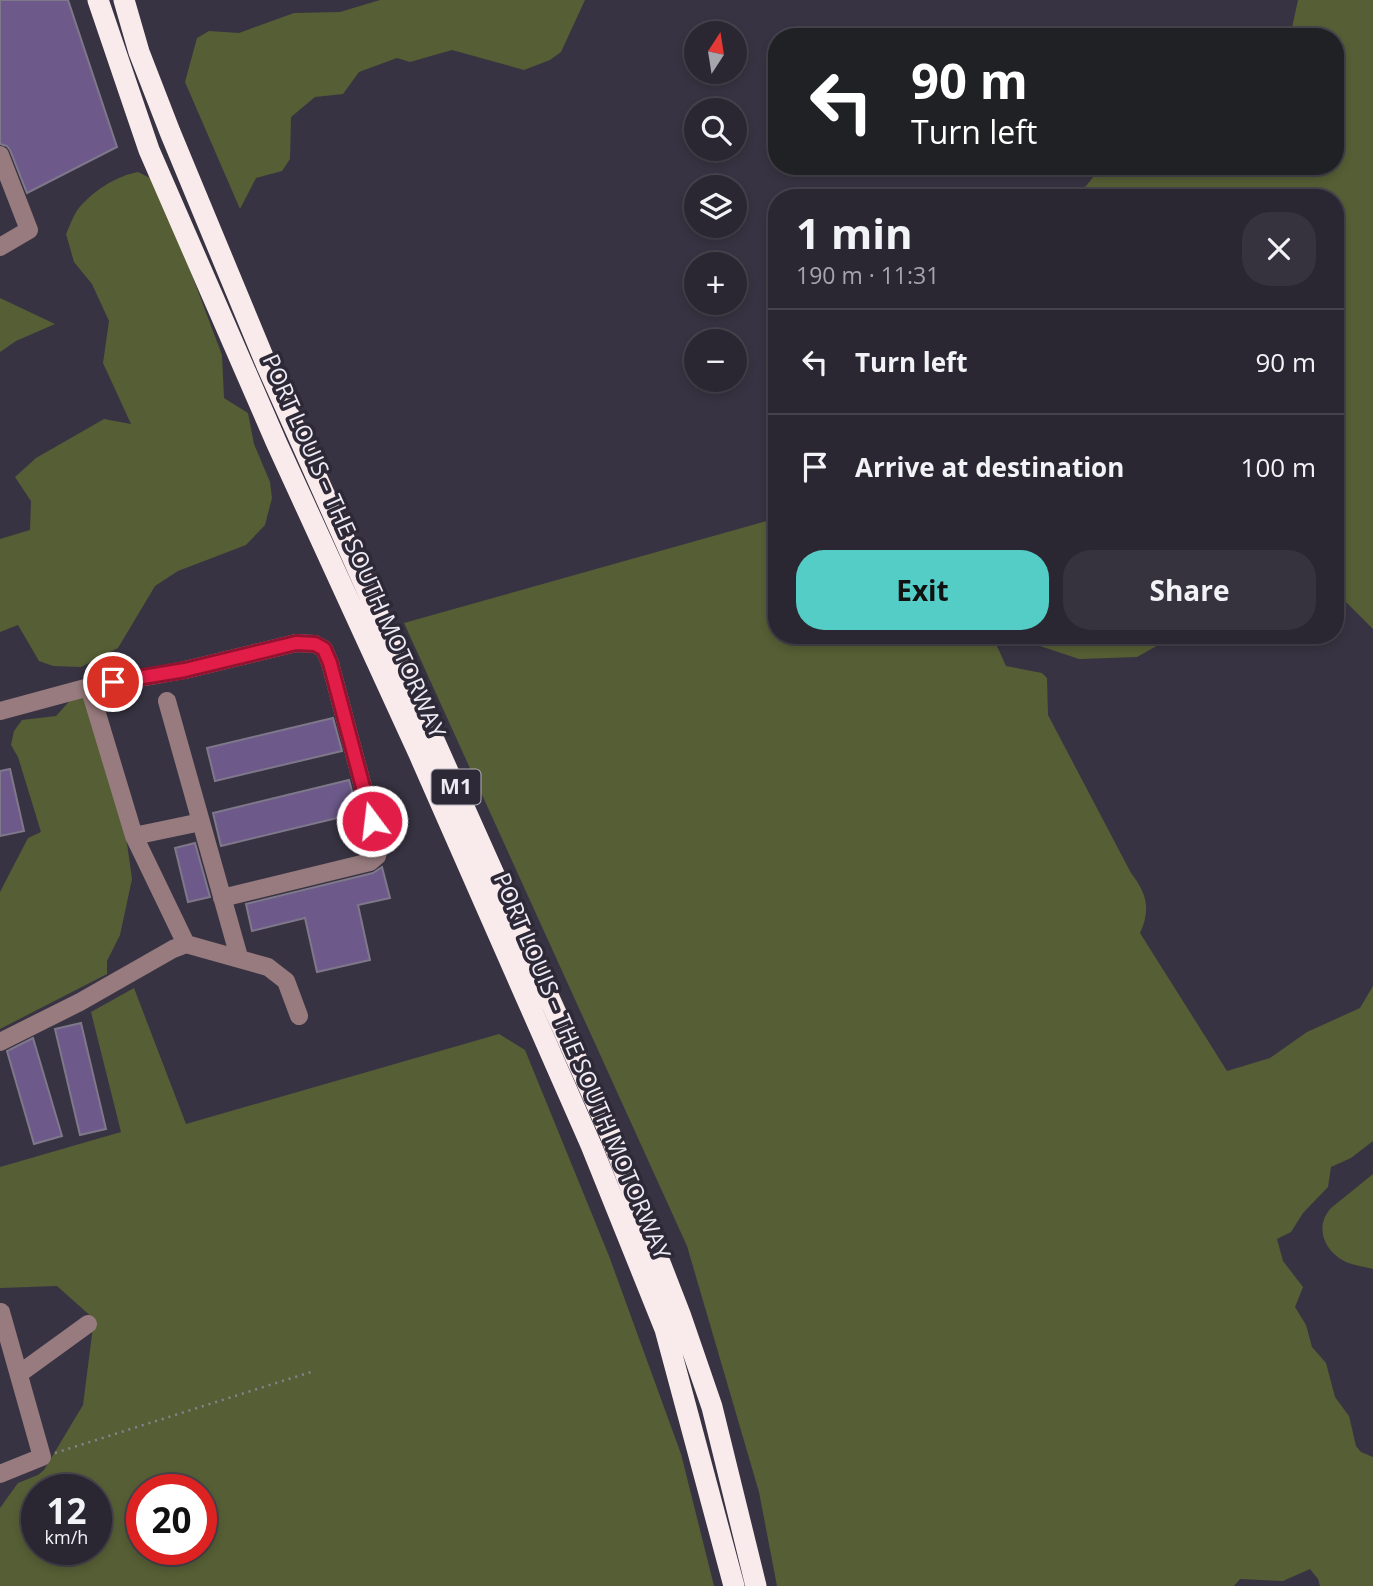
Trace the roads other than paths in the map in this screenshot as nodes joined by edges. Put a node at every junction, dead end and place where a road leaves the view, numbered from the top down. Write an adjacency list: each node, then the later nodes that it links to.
1 (97, 0): 19 (highway, PORT LOUIS – THE SOUTH MOTORWAY / M1)
2 (124, 0): 20 (highway, PORT LOUIS – THE SOUTH MOTORWAY / M1)
3 (0, 155): 4 (street)
4 (0, 247)
5 (89, 687): 7 (street); 9 (street); 10 (street)
6 (167, 701): 8 (street)
7 (0, 711)
8 (201, 822): 9 (street); 10 (street)
9 (134, 836): 11 (street)
10 (222, 898): 12 (street)
11 (186, 944): 12 (street); 14 (street)
12 (239, 957): 13 (street)
13 (299, 1016)
14 (0, 1042)
15 (1, 1312): 17 (street)
16 (88, 1324): 17 (street)
17 (19, 1374): 18 (street)
18 (0, 1474)
19 (734, 1586)
20 (756, 1586)

